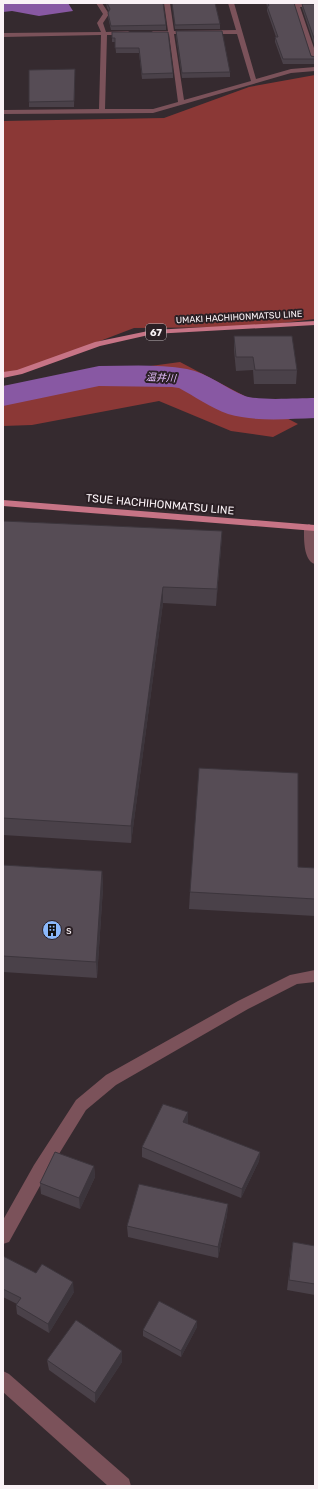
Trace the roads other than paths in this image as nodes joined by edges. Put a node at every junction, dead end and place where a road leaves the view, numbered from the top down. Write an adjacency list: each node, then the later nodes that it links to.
1 (99, 3): 6 (street)
2 (167, 3): 9 (street)
3 (231, 3): 5 (street)
4 (315, 5): 11 (street)
5 (239, 32): 9 (street); 13 (street)
6 (104, 33): 7 (street); 10 (street); 16 (street)
7 (134, 33)
8 (148, 33): 9 (street)
9 (170, 33): 14 (street)
10 (3, 35)
11 (315, 60)
12 (315, 68): 13 (street)
13 (254, 82): 14 (street)
14 (182, 103): 16 (street)
15 (3, 112): 16 (street)
16 (102, 112)
17 (315, 323): 18 (main road, UMAKI HACHIHONMATSU LINE / 67)
18 (3, 376)
19 (3, 503): 20 (main road, TSUE HACHIHONMATSU LINE)
20 (312, 528): 21 (street)
21 (315, 561)
22 (315, 976): 23 (street)
23 (3, 1236)
24 (3, 1380): 25 (street)
25 (122, 1486)

